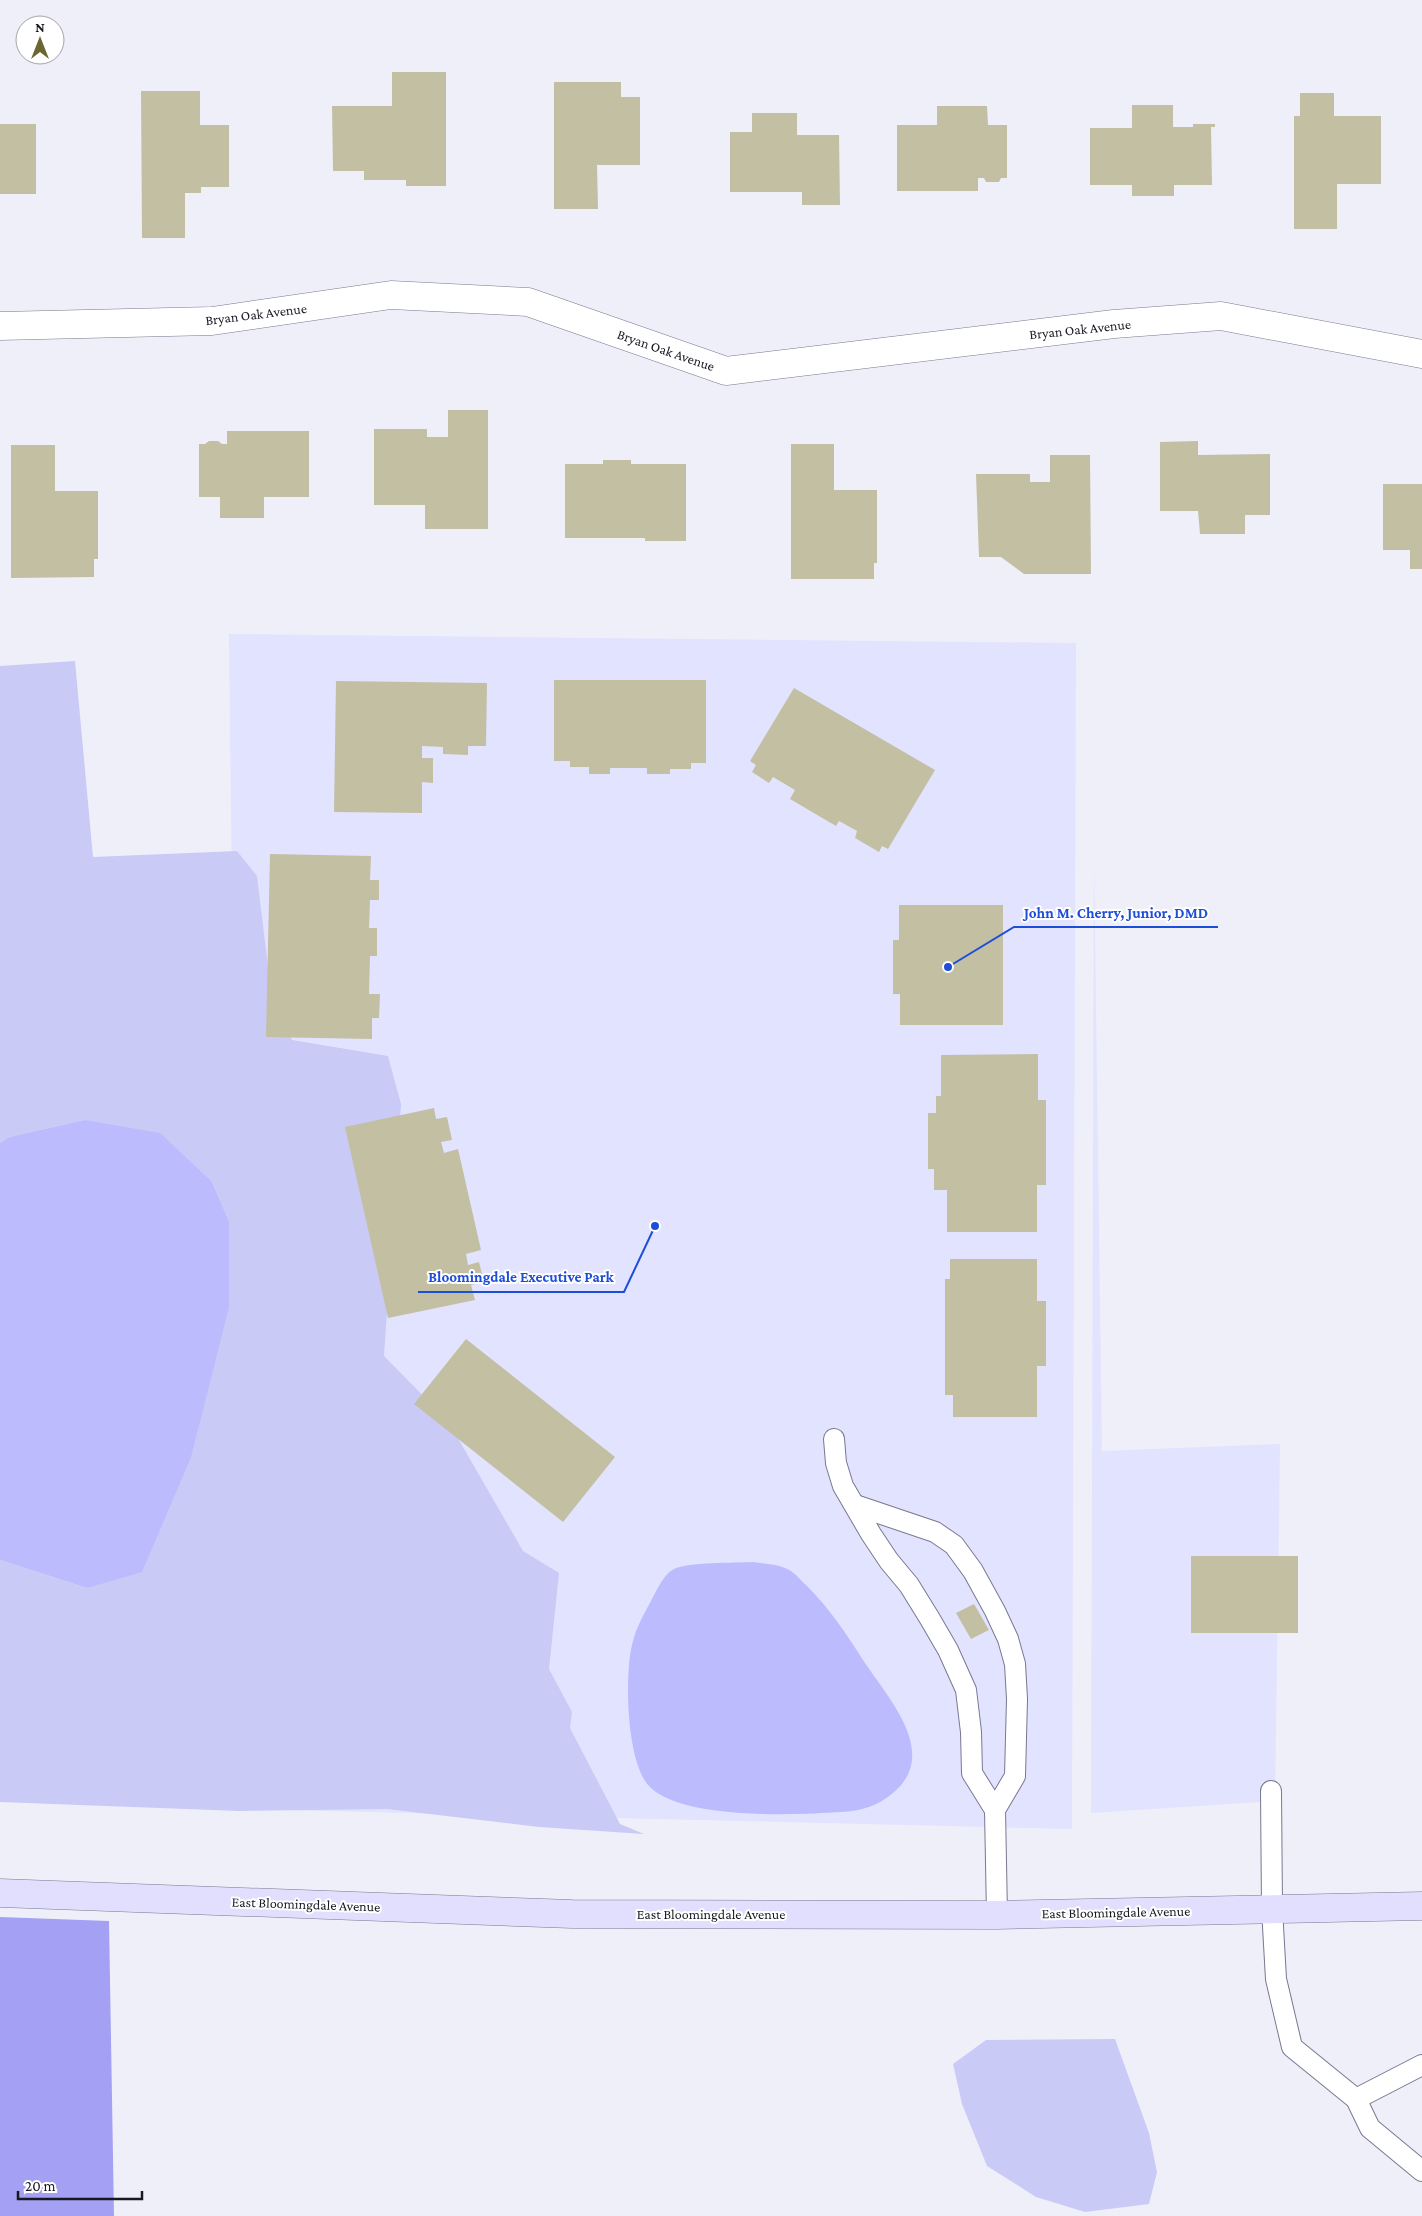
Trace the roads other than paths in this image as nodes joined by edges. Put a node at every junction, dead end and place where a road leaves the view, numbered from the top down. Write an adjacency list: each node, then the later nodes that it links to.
1 (0, 326): 2 (street, Bryan Oak Avenue)
2 (1422, 354)
3 (834, 1439): 4 (lane)
4 (856, 1505): 6 (lane); 6 (lane)
5 (1271, 1791): 9 (lane)
6 (995, 1810): 10 (lane)
7 (0, 1893): 10 (main road, East Bloomingdale Avenue)
8 (1422, 1906): 9 (main road, East Bloomingdale Avenue)
9 (1272, 1909): 10 (main road, East Bloomingdale Avenue); 12 (lane)
10 (996, 1915)
11 (1422, 2065): 12 (lane)
12 (1356, 2099): 13 (lane)
13 (1422, 2171)

